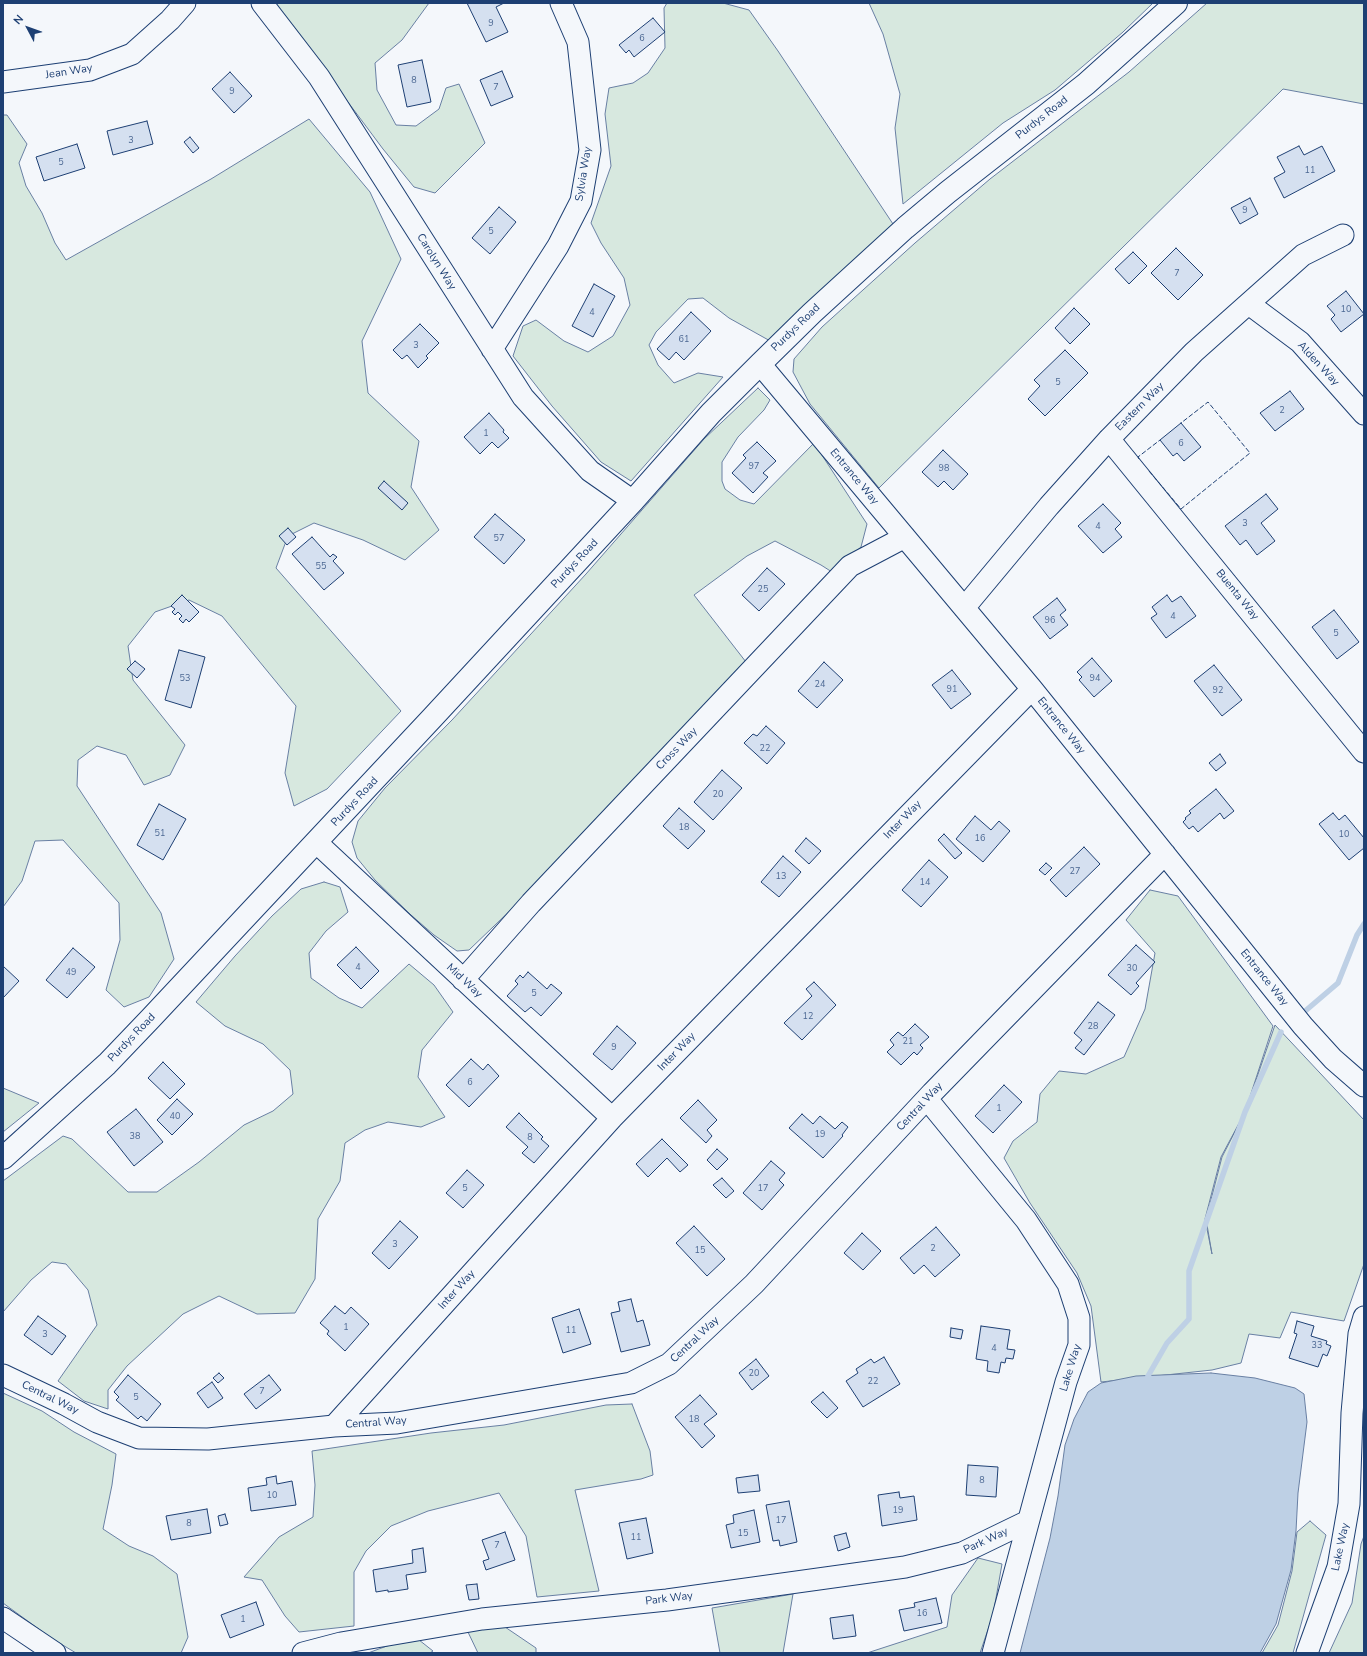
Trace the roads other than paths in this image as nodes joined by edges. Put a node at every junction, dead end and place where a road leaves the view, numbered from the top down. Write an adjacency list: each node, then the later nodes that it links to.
1 (185, 3): 5 (street, Jean Way)
2 (262, 3): 8 (street, Carolyn Way)
3 (560, 3): 8 (street, Sylvia Way)
4 (1176, 3): 9 (main road, Purdys Road)
5 (3, 82)
6 (1343, 235): 7 (street, Eastern Way)
7 (1249, 304): 10 (street, Alden Way); 11 (street, Eastern Way)
8 (492, 349): 12 (street, Carolyn Way)
9 (760, 364): 12 (main road, Purdys Road); 13 (street, Entrance Way)
10 (1364, 414)
11 (1109, 439): 14 (street, Eastern Way); 16 (street, Buenta Way)
12 (633, 501): 17 (main road, Purdys Road)
13 (905, 537): 14 (street, Entrance Way); 19 (street, Cross Way)
14 (964, 608): 15 (street, Entrance Way)
15 (1032, 689): 18 (street, Entrance Way); 22 (street, Inter Way)
16 (1364, 752)
17 (317, 843): 19 (street, Mid Way); 23 (main road, Purdys Road)
18 (1165, 854): 20 (street, Entrance Way); 21 (street, Central Way)
19 (463, 980): 22 (street, Mid Way)
20 (1364, 1086)
21 (927, 1099): 26 (street, Central Way); 27 (street, Lake Way)
22 (612, 1118): 26 (street, Inter Way)
23 (3, 1158)
24 (1364, 1317): 32 (street, Lake Way)
25 (3, 1375): 26 (street, Central Way)
26 (334, 1426)
27 (1028, 1521): 30 (street, Park Way); 31 (street, Lake Way)
28 (3, 1618): 29 (street)
29 (55, 1653)
30 (303, 1653)
31 (993, 1653)
32 (1307, 1653)

